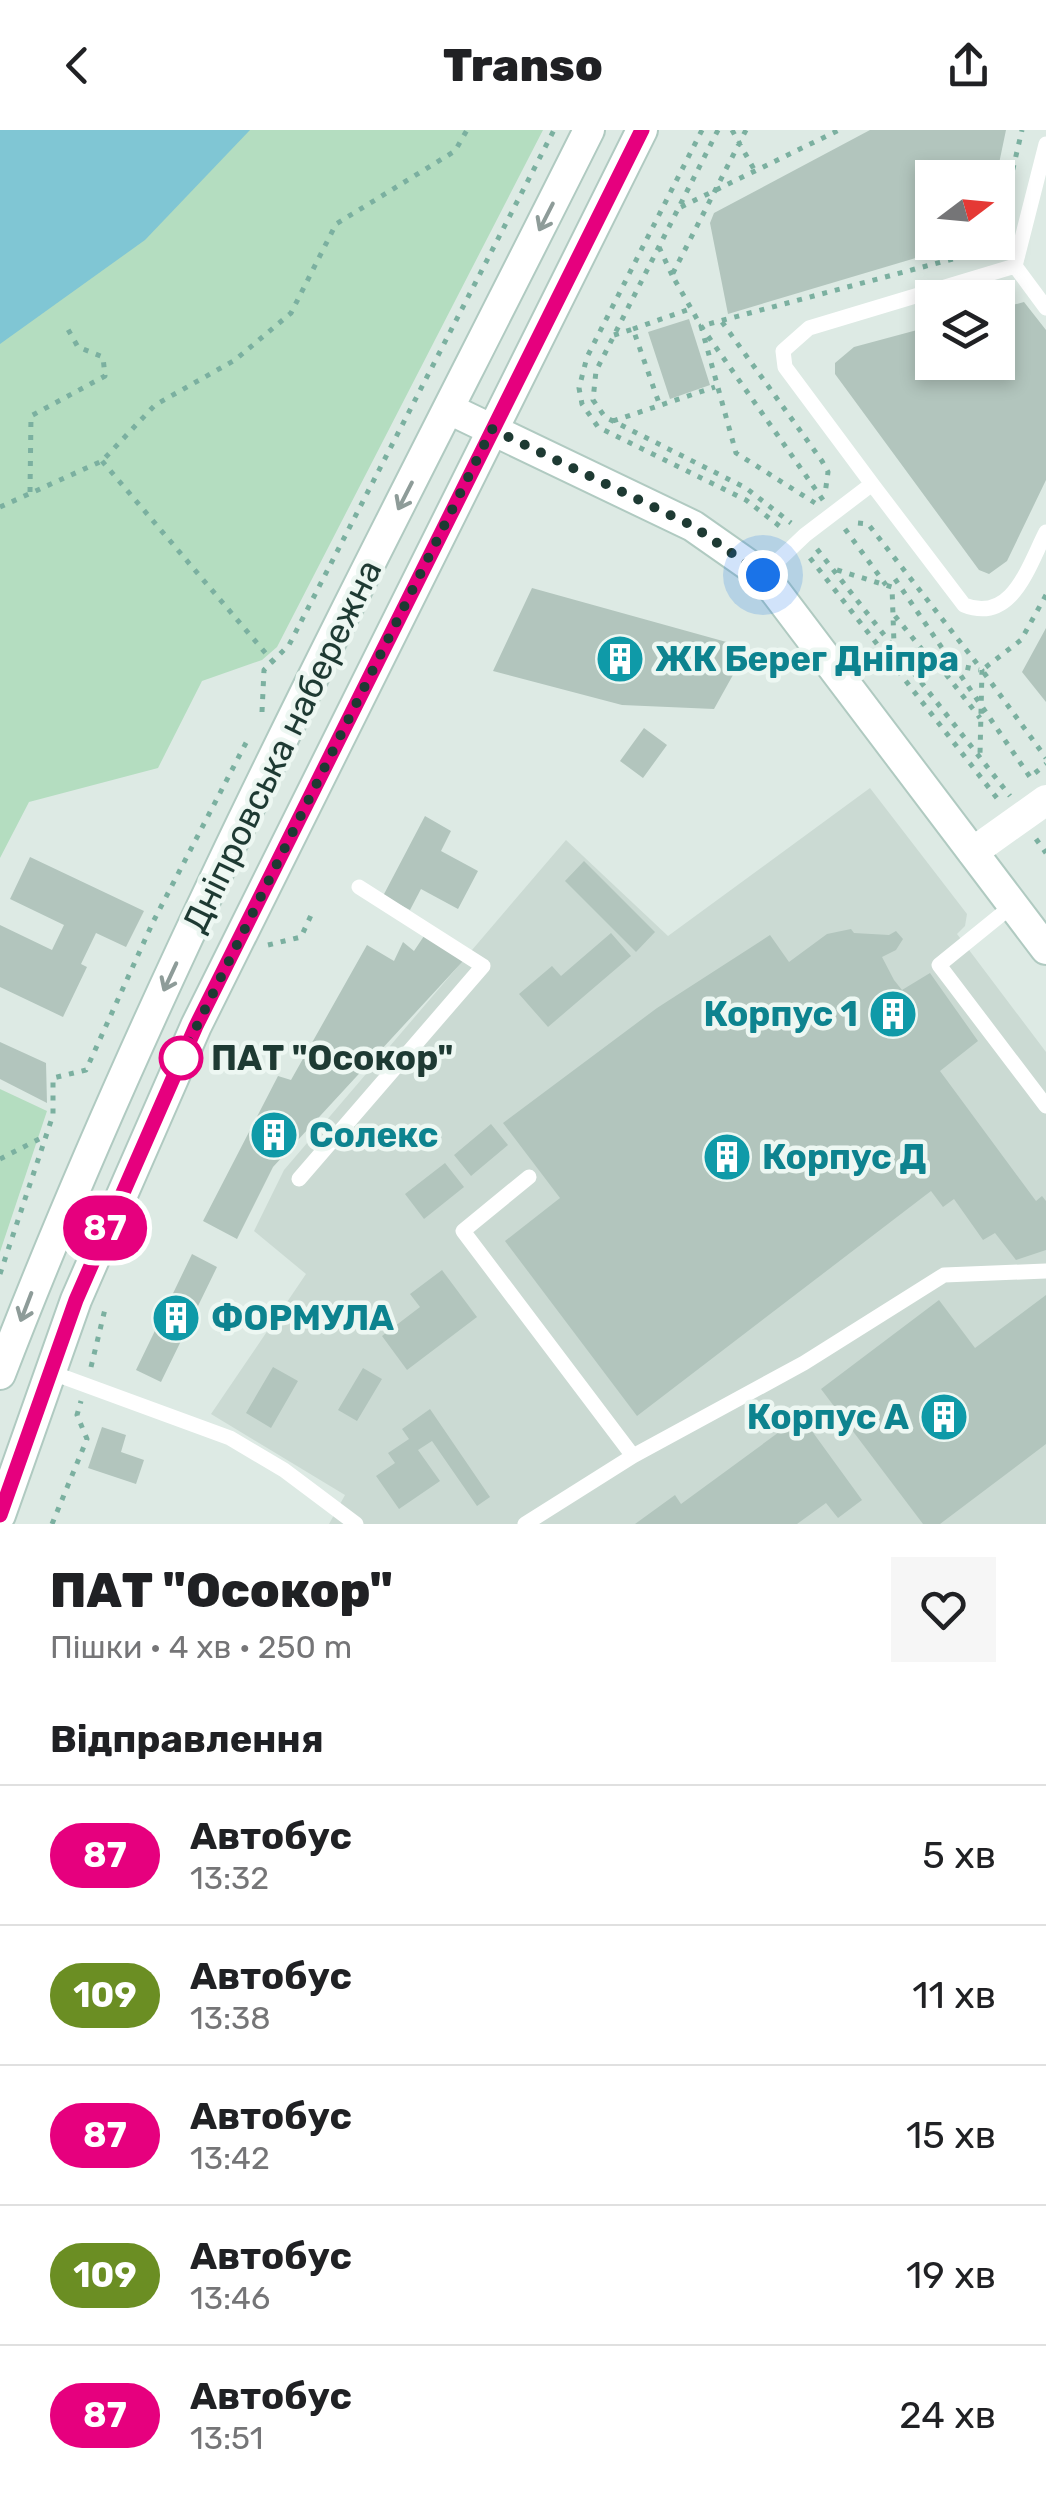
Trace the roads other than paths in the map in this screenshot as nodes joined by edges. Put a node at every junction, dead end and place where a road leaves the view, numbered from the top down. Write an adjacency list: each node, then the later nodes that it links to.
1 (590, 130): 6 (main road, Дніпровська набережна, one-way to 6)
2 (642, 130): 7 (main road, Дніпровська набережна)
3 (1046, 144): 4 (lane)
4 (1015, 266): 5 (lane); 8 (lane)
5 (1046, 308)
6 (449, 409): 7 (main road); 21 (main road, Дніпровська набережна, one-way to 21)
7 (492, 429): 10 (main road); 20 (main road, Дніпровська набережна)
8 (872, 484): 9 (lane); 10 (lane)
9 (1046, 532)
10 (763, 575): 12 (main road)
11 (1028, 800): 12 (main road)
12 (973, 852): 14 (main road)
13 (359, 887): 18 (lane)
14 (1013, 905): 15 (main road); 16 (lane)
15 (1046, 949)
16 (1046, 1106)
17 (529, 1177): 22 (lane)
18 (300, 1178)
19 (1046, 1271): 22 (lane)
20 (50, 1372): 23 (main road, Дніпровська набережна); 24 (lane)
21 (0, 1374)
22 (633, 1456): 25 (lane)
23 (0, 1515)
24 (356, 1524)
25 (526, 1524)

